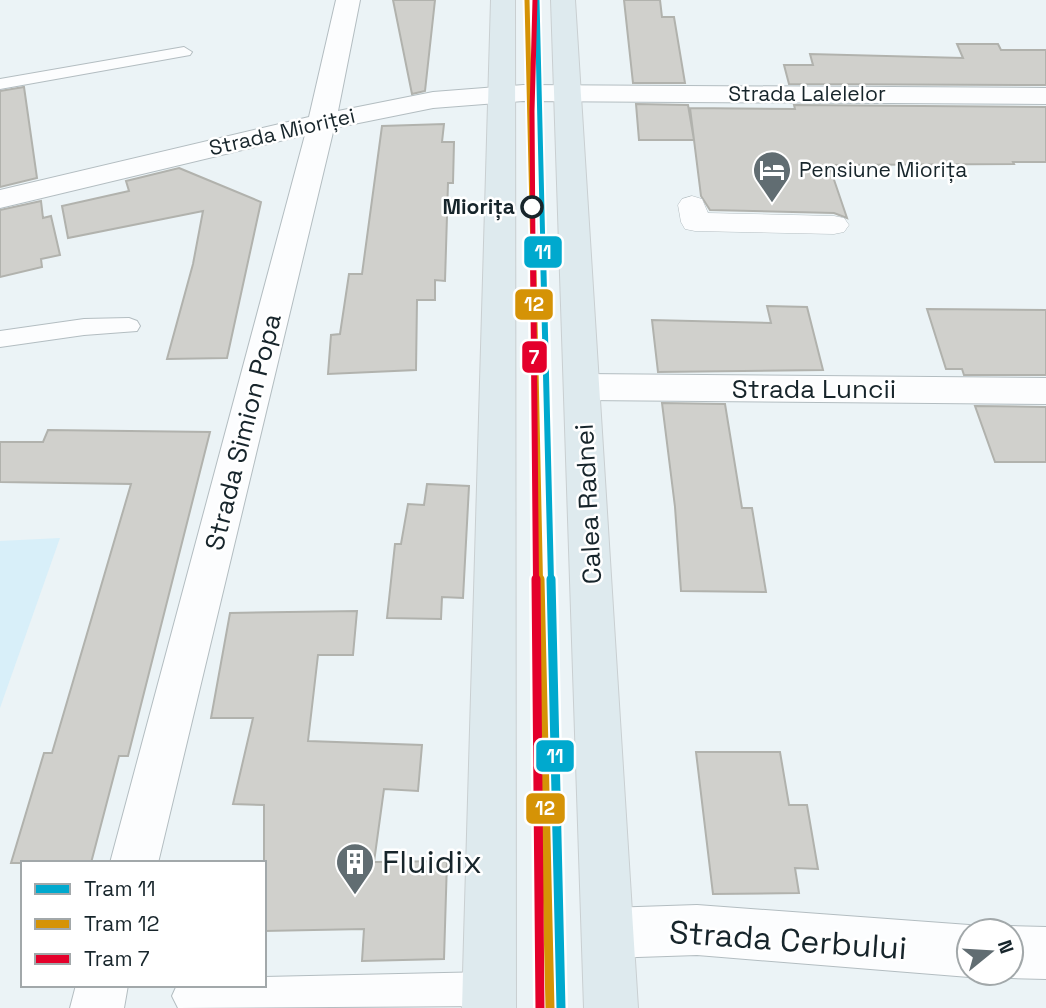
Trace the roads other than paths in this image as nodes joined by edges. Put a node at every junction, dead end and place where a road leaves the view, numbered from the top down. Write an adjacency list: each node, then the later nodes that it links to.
1 (348, 0): 9 (street, Strada Simion Popa)
2 (503, 0): 7 (main road)
3 (563, 0): 6 (main road, Calea Radnei)
4 (184, 52): 5 (lane)
5 (0, 84)
6 (568, 92): 7 (street, Strada Mioriței); 8 (street, Strada Lalelelor); 15 (main road, Calea Radnei)
7 (502, 93): 9 (street, Strada Mioriței); 24 (main road)
8 (1046, 96)
9 (321, 122): 10 (street, Strada Mioriței); 17 (street, Strada Simion Popa)
10 (0, 199)
11 (692, 205): 12 (street)
12 (834, 226)
13 (130, 326): 14 (lane)
14 (0, 339)
15 (583, 387): 16 (street, Strada Luncii); 18 (main road, Calea Radnei)
16 (1046, 391)
17 (135, 861)
18 (608, 933): 19 (street, Strada Cerbului); 26 (main road, Calea Radnei)
19 (955, 950)
20 (1025, 952): 21 (street)
21 (1046, 953)
22 (102, 987): 25 (street)
23 (189, 996): 24 (lane)
24 (489, 998)
25 (97, 1008)
26 (611, 1008)

